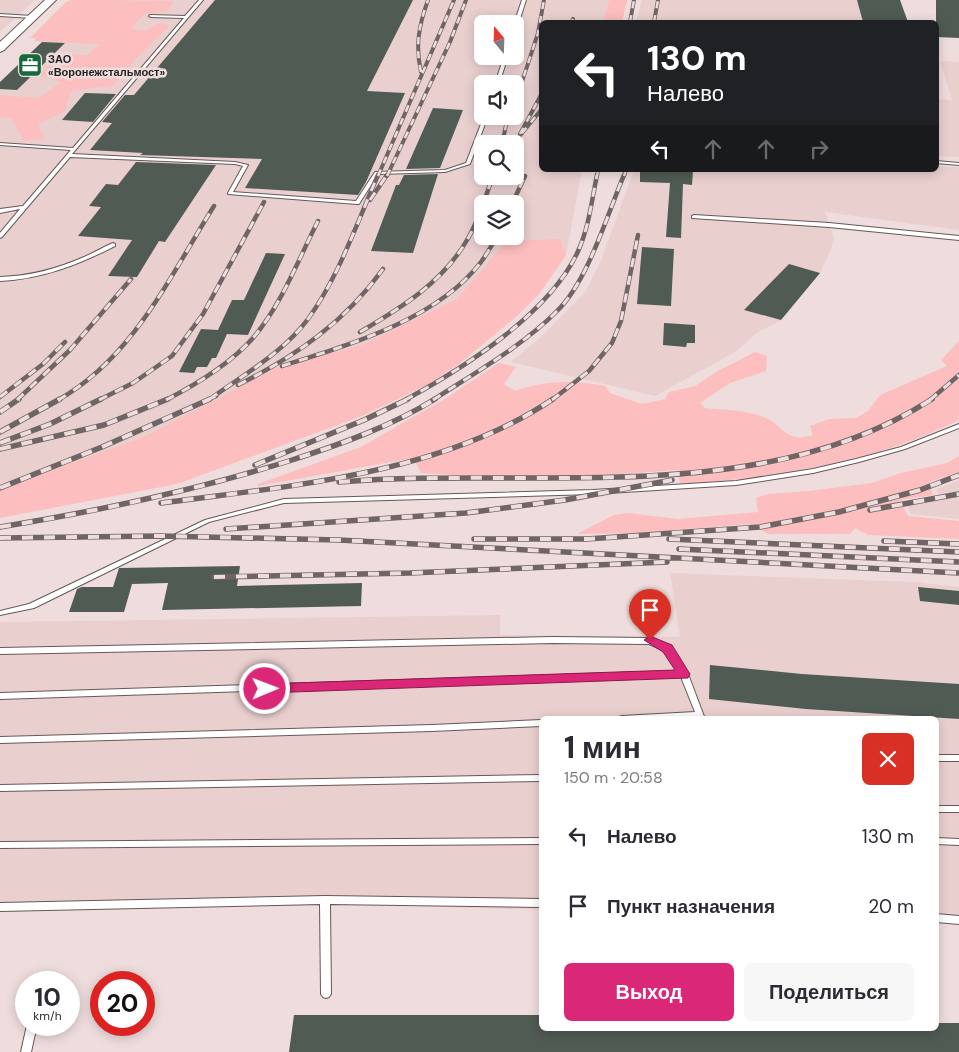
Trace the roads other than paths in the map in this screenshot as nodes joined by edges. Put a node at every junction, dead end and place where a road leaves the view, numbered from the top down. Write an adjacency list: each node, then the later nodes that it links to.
1 (51, 0): 7 (main road)
2 (201, 0): 8 (lane)
3 (524, 0): 4 (lane)
4 (519, 15)
5 (2, 16): 7 (lane); 9 (lane)
6 (151, 16): 8 (lane)
7 (32, 17): 10 (main road)
8 (187, 17): 13 (lane)
9 (0, 20)
10 (1, 46)
11 (483, 125): 14 (lane)
12 (0, 144): 13 (lane)
13 (72, 149): 14 (lane)
14 (68, 155): 17 (lane)
15 (939, 162): 16 (lane)
16 (959, 164)
17 (24, 207): 18 (lane); 20 (lane)
18 (0, 211)
19 (694, 217): 21 (lane)
20 (0, 236)
21 (959, 238)
22 (113, 245): 23 (lane)
23 (0, 279)
24 (959, 426): 25 (lane)
25 (0, 613)
26 (0, 651): 27 (lane)
27 (684, 674): 28 (lane); 29 (lane)
28 (0, 696)
29 (700, 716)
30 (539, 723): 31 (lane)
31 (0, 740)
32 (939, 758): 33 (lane)
33 (959, 758)
34 (539, 778): 35 (lane)
35 (0, 788)
36 (939, 809): 37 (lane)
37 (959, 809)
38 (539, 841): 41 (lane)
39 (939, 841): 40 (lane)
40 (959, 842)
41 (0, 845)
42 (324, 900): 43 (lane); 44 (lane); 47 (lane)
43 (539, 903)
44 (0, 907)
45 (939, 918): 46 (lane)
46 (959, 920)
47 (326, 994)
48 (30, 1036): 49 (lane)
49 (26, 1052)

